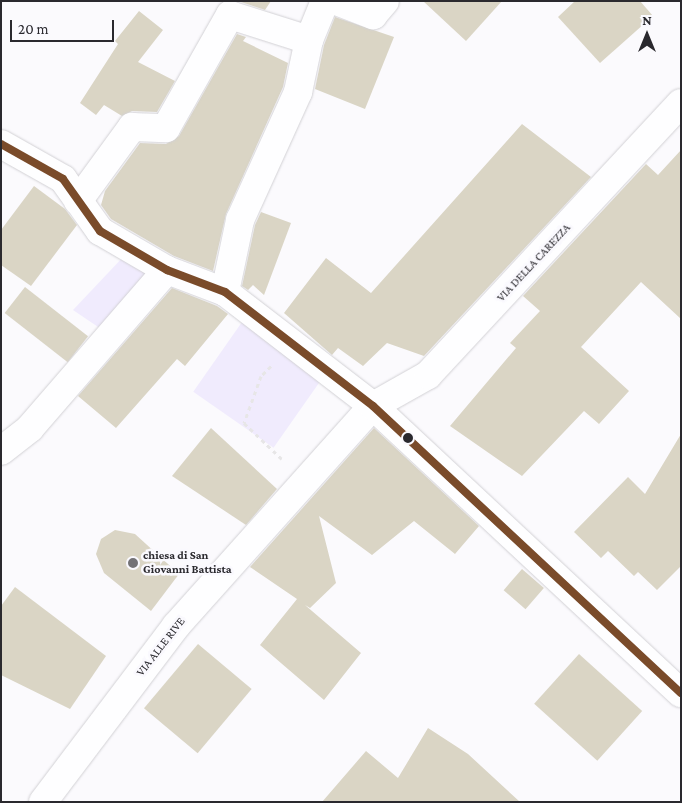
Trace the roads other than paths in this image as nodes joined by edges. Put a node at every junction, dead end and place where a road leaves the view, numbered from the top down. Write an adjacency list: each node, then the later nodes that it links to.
1 (325, 1): 4 (street)
2 (336, 1): 3 (street)
3 (385, 1)
4 (309, 40): 7 (street); 9 (street)
5 (681, 103): 10 (street, VIA DELLA CAREZZA)
6 (1, 144): 7 (street)
7 (78, 201): 8 (street)
8 (167, 270): 9 (street); 11 (street)
9 (225, 292): 10 (street)
10 (373, 406): 12 (street, VIA DELLA CAREZZA); 13 (street)
11 (1, 451)
12 (289, 500): 14 (street, VIA ALLE RIVE)
13 (681, 693)
14 (43, 802)

